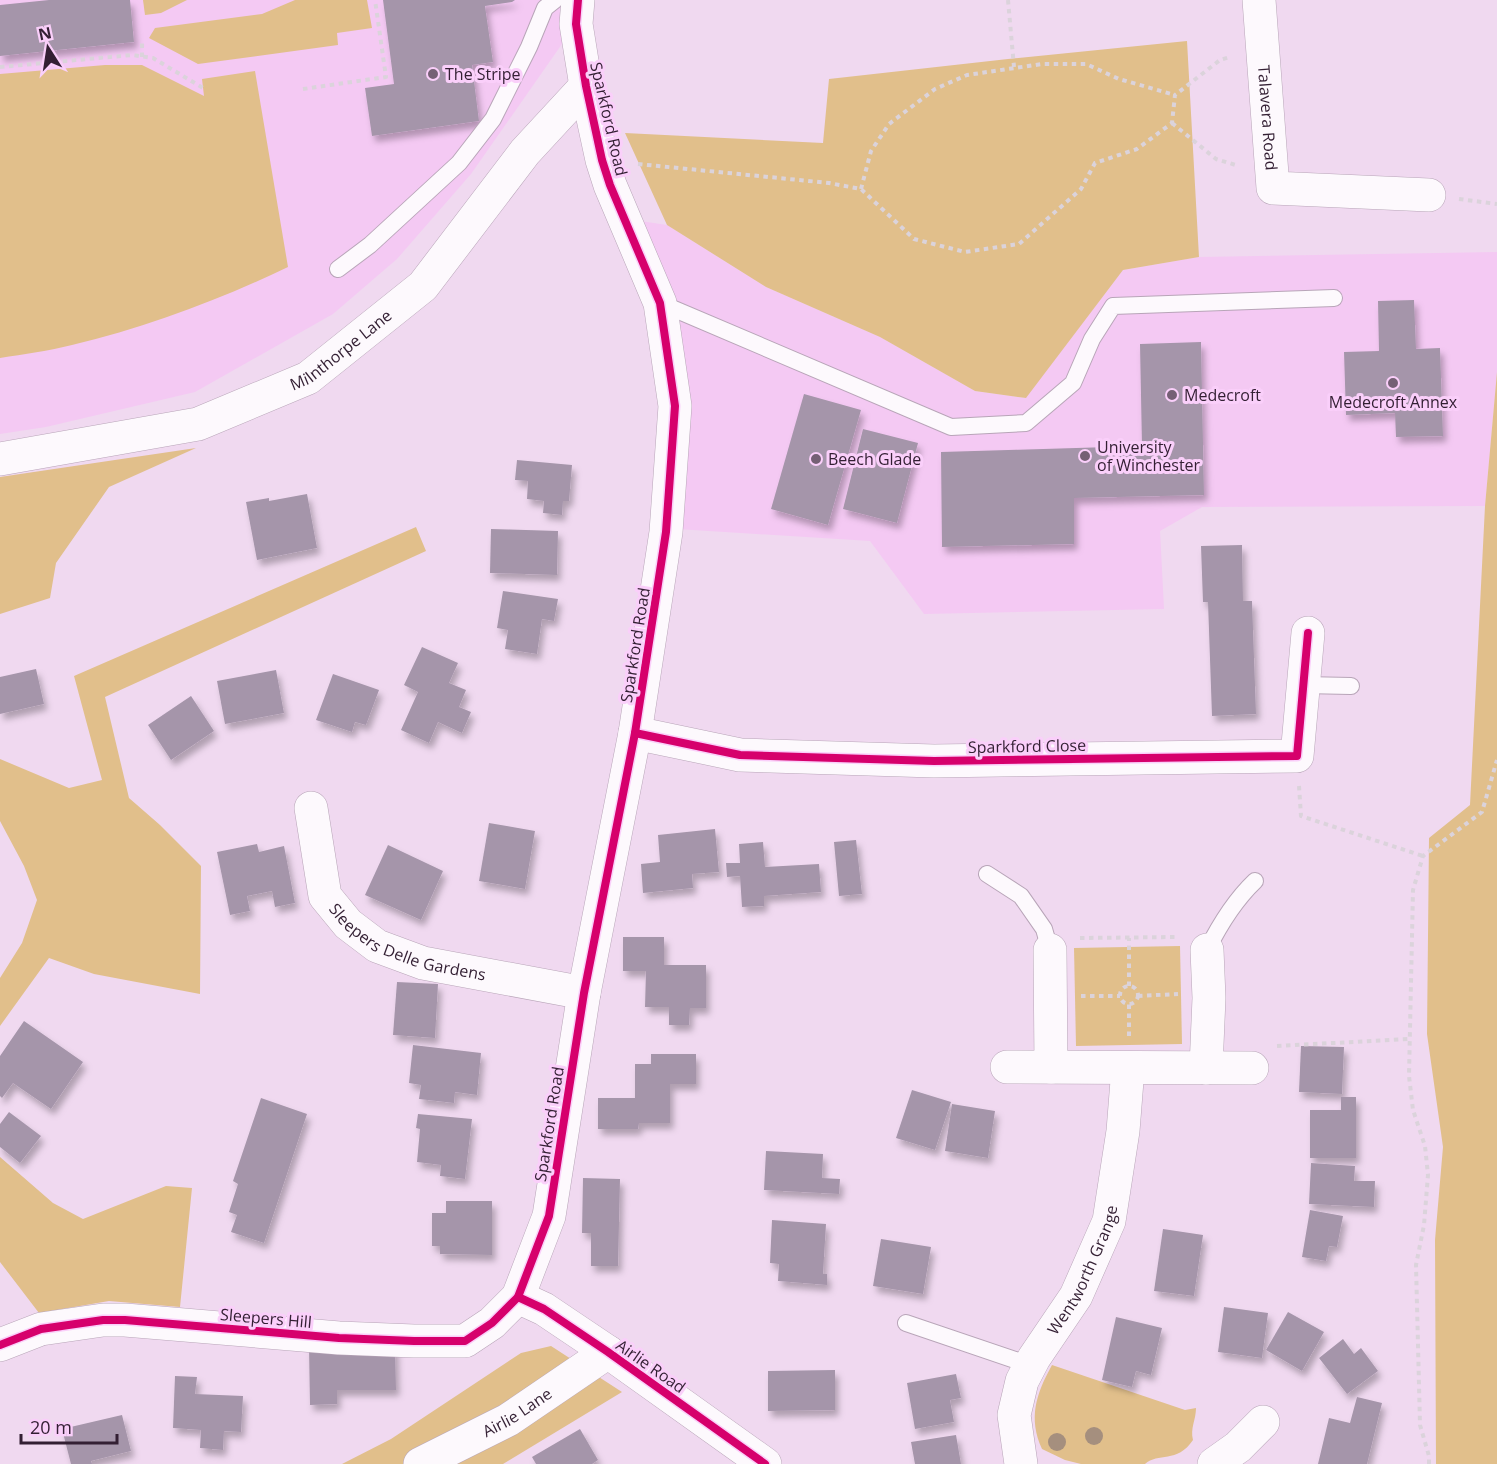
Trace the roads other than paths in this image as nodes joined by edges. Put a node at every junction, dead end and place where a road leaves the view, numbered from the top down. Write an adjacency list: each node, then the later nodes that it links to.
1 (555, 0): 6 (lane)
2 (578, 0): 4 (street, Sparkford Road)
3 (1259, 0): 5 (street, Talavera Road)
4 (585, 86): 8 (street, Sparkford Road); 9 (street, Milnthorpe Lane)
5 (1429, 195)
6 (338, 269)
7 (1334, 298): 8 (lane)
8 (660, 303): 13 (street, Sparkford Road)
9 (0, 459)
10 (1308, 633): 11 (street)
11 (1303, 685): 12 (lane); 13 (street, Sparkford Close)
12 (1351, 686)
13 (636, 733): 19 (street, Sparkford Road)
14 (311, 808): 19 (street, Sleepers Delle Gardens)
15 (987, 874): 17 (lane)
16 (1255, 881): 18 (lane)
17 (1049, 944): 21 (street)
18 (1211, 944): 23 (street)
19 (584, 993): 25 (street, Sparkford Road)
20 (1007, 1067): 21 (street)
21 (1051, 1067): 22 (street)
22 (1128, 1068): 23 (street); 29 (street, Wentworth Grange)
23 (1206, 1068): 24 (street)
24 (1252, 1068)
25 (518, 1297): 27 (street, Sleepers Hill); 28 (street, Airlie Road)
26 (906, 1323): 29 (lane)
27 (0, 1345)
28 (608, 1352): 31 (street, Airlie Lane); 32 (street, Airlie Road)
29 (1030, 1365): 33 (street, Wentworth Grange)
30 (1263, 1422): 34 (street)
31 (420, 1464)
32 (765, 1464)
33 (1021, 1464)
34 (1214, 1464)

